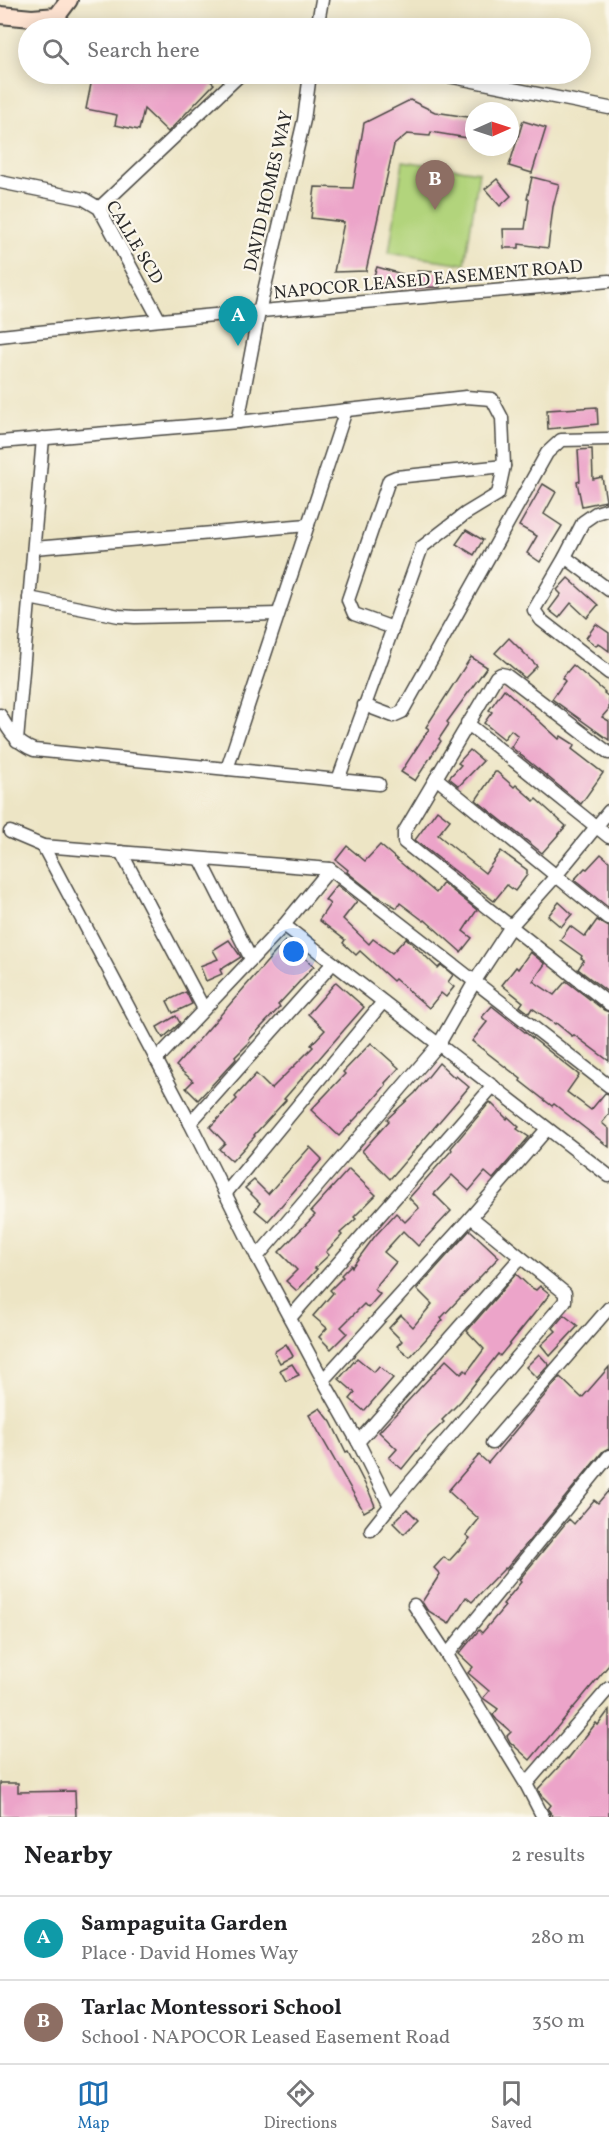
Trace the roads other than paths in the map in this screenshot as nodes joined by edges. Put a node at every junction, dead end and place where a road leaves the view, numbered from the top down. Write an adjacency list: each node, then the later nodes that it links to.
1 (69, 0): 5 (street)
2 (322, 0): 6 (street)
3 (0, 15): 4 (street)
4 (32, 18)
5 (63, 18)
6 (319, 18)
7 (229, 84): 12 (street)
8 (308, 84): 14 (street, DAVID HOMES WAY)
9 (488, 84): 10 (street)
10 (609, 108)
11 (0, 182): 12 (street, CALLE SCD)
12 (99, 208): 15 (street, CALLE SCD)
13 (609, 281): 14 (street, NAPOCOR LEASED EASEMENT ROAD)
14 (259, 312): 15 (street, NAPOCOR LEASED EASEMENT ROAD); 18 (street, DAVID HOMES WAY)
15 (159, 319): 16 (street, NAPOCOR LEASED EASEMENT ROAD)
16 (0, 336)
17 (346, 410): 18 (street); 22 (street); 26 (street)
18 (238, 422): 19 (street)
19 (43, 438): 21 (street); 27 (street)
20 (609, 439): 24 (street)
21 (0, 442)
22 (504, 466): 23 (street); 32 (street)
23 (498, 494): 24 (street); 32 (street)
24 (520, 502): 34 (street)
25 (609, 509): 28 (street)
26 (308, 525): 27 (street); 31 (street)
27 (34, 548): 30 (street)
28 (565, 557): 29 (street); 33 (street)
29 (609, 590)
30 (29, 598): 31 (street); 37 (street)
31 (278, 614): 39 (street)
32 (393, 628): 34 (street)
33 (609, 673)
34 (364, 705): 41 (street)
35 (0, 716): 37 (street)
36 (467, 723): 38 (street); 40 (street); 44 (street)
37 (17, 741): 39 (street)
38 (609, 753)
39 (227, 769): 41 (street)
40 (436, 778): 51 (street); 54 (street)
41 (338, 780): 42 (street)
42 (379, 784)
43 (609, 811): 44 (street)
44 (595, 826): 46 (street); 51 (street)
45 (10, 832): 47 (street)
46 (609, 837)
47 (43, 846): 48 (street); 62 (street)
48 (121, 852): 49 (street); 60 (street)
49 (201, 860): 50 (street); 55 (street)
50 (330, 869): 53 (street); 57 (street)
51 (555, 877): 52 (street); 54 (street)
52 (609, 919)
53 (284, 925): 55 (street); 56 (street)
54 (511, 926): 57 (street); 59 (street)
55 (251, 959): 60 (street)
56 (333, 963): 58 (street); 65 (street)
57 (475, 981): 61 (street); 64 (street)
58 (383, 1002): 61 (street); 68 (street)
59 (609, 1004)
60 (204, 1009): 62 (street)
61 (438, 1044): 63 (street); 70 (street)
62 (156, 1060): 65 (street)
63 (493, 1086): 66 (street); 73 (street)
64 (609, 1086)
65 (190, 1123): 68 (street)
66 (547, 1129): 67 (street); 69 (street)
67 (609, 1176)
68 (225, 1194): 70 (street)
69 (471, 1217): 71 (street); 74 (street)
70 (257, 1257): 73 (street)
71 (520, 1258): 75 (street); 78 (street)
72 (609, 1308): 76 (street)
73 (290, 1318): 74 (street)
74 (323, 1380): 75 (street)
75 (358, 1442): 78 (street)
76 (492, 1443)
77 (609, 1456): 81 (street)
78 (390, 1506): 79 (street)
79 (371, 1530)
80 (414, 1605): 81 (street)
81 (447, 1655): 83 (street)
82 (609, 1688): 83 (street)
83 (526, 1784): 84 (street)
84 (543, 1817)

